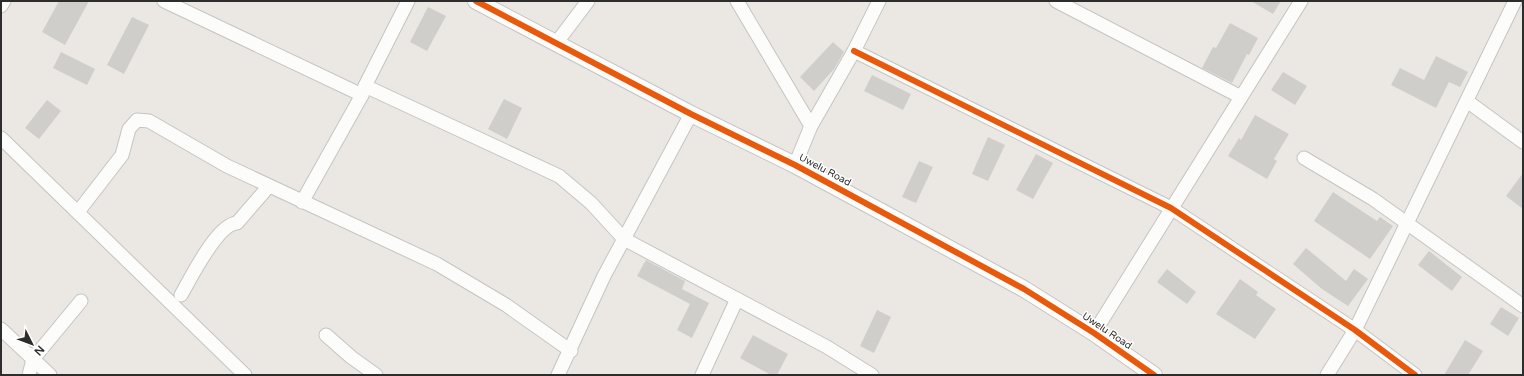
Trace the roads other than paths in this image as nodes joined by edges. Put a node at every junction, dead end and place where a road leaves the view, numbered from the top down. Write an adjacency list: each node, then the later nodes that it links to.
1 (4, 1): 11 (street)
2 (164, 1): 14 (street)
3 (408, 1): 14 (street)
4 (476, 1): 12 (street, Uwelu Road)
5 (588, 1): 12 (street)
6 (737, 1): 18 (street)
7 (879, 1): 13 (street)
8 (1056, 1): 15 (street)
9 (1301, 1): 15 (street)
10 (1515, 1): 16 (street)
11 (1, 6)
12 (557, 42): 17 (street, Uwelu Road)
13 (854, 51): 18 (street); 25 (street)
14 (363, 90): 24 (street); 28 (street)
15 (1241, 97): 25 (street)
16 (1467, 101): 20 (street); 27 (street)
17 (691, 114): 22 (street, Uwelu Road); 28 (street)
18 (811, 126): 22 (street)
19 (1, 138): 26 (street)
20 (1523, 142)
21 (1304, 158): 27 (street)
22 (795, 165): 35 (street, Uwelu Road)
23 (269, 186): 24 (street); 26 (street); 29 (street)
24 (302, 202): 37 (street)
25 (1171, 208): 34 (street); 35 (street)
26 (78, 212): 39 (street)
27 (1408, 223): 32 (street); 34 (street)
28 (624, 239): 30 (street); 37 (street)
29 (182, 295)
30 (737, 299): 44 (street); 45 (street)
31 (81, 301): 38 (street)
32 (1523, 306)
33 (1, 329): 38 (street)
34 (1355, 330): 47 (street); 48 (street)
35 (1094, 333): 46 (street, Uwelu Road)
36 (326, 334): 42 (street)
37 (571, 351): 43 (street)
38 (33, 359): 40 (street); 41 (street)
39 (237, 372)
40 (28, 375)
41 (50, 375)
42 (376, 375)
43 (558, 375)
44 (702, 375)
45 (872, 375)
46 (1154, 375)
47 (1327, 375)
48 (1415, 375)

